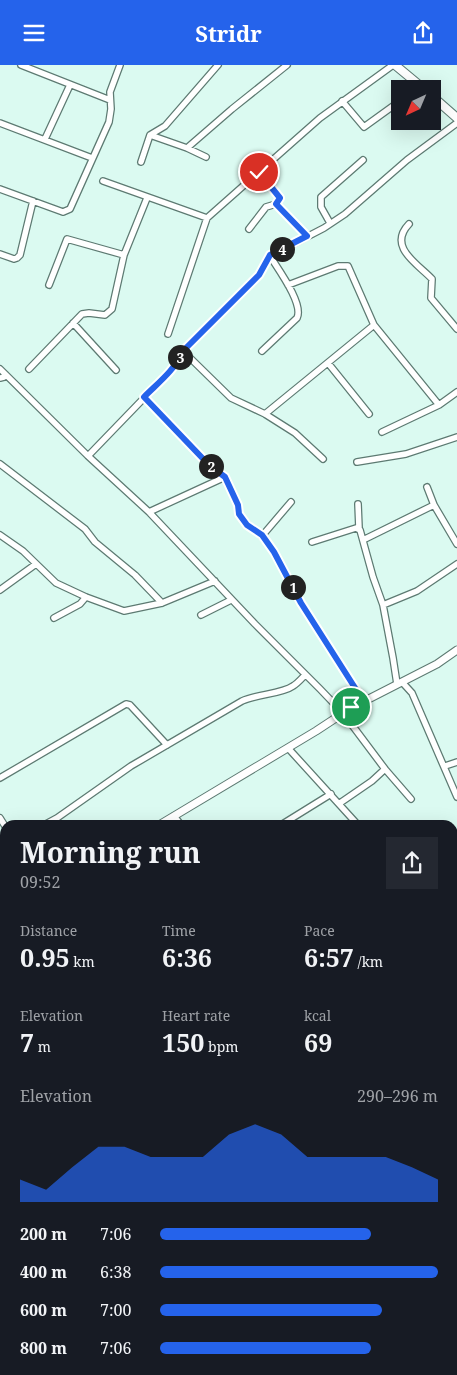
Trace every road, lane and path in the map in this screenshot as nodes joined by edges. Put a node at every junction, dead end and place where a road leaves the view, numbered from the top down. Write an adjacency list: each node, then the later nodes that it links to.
1 (21, 65): 7 (street)
2 (120, 65): 8 (street)
3 (218, 65): 15 (street)
4 (287, 65): 17 (street)
5 (394, 65): 6 (main road); 9 (street)
6 (411, 80)
7 (70, 85): 8 (street); 16 (street)
8 (110, 100): 19 (street)
9 (342, 101): 11 (street); 22 (street)
10 (441, 104): 12 (main road)
11 (391, 108)
12 (457, 117)
13 (0, 123): 16 (street)
14 (457, 123): 29 (street)
15 (150, 135): 17 (street); 21 (street)
16 (45, 139): 19 (street)
17 (187, 148): 18 (street)
18 (206, 157)
19 (92, 158): 26 (street)
20 (363, 160): 29 (street)
21 (141, 162)
22 (259, 172): 27 (street); 28 (street)
23 (104, 181): 25 (street)
24 (0, 189): 26 (street)
25 (147, 198): 28 (street); 34 (street)
26 (33, 201): 33 (street)
27 (276, 204): 31 (street); 32 (street)
28 (207, 218): 41 (street)
29 (330, 223): 32 (street)
30 (409, 224): 40 (street)
31 (249, 229)
32 (307, 236): 35 (street)
33 (0, 254)
34 (124, 255): 36 (street); 38 (street)
35 (270, 255): 37 (street); 42 (street)
36 (49, 285)
37 (288, 285): 39 (street); 43 (street)
38 (73, 323): 46 (street); 47 (street)
39 (374, 325): 44 (street); 51 (street)
40 (457, 329)
41 (168, 334)
42 (183, 351): 50 (street); 52 (street)
43 (262, 351)
44 (328, 363): 52 (street); 53 (street)
45 (0, 369): 48 (street)
46 (29, 369)
47 (116, 370)
48 (3, 376): 56 (street)
49 (457, 392): 51 (street)
50 (144, 397): 56 (street); 60 (street)
51 (439, 405): 54 (street)
52 (265, 414): 57 (street)
53 (369, 414)
54 (382, 433)
55 (457, 437): 58 (street)
56 (88, 456): 65 (street)
57 (323, 459)
58 (357, 462)
59 (0, 464): 78 (street)
60 (225, 477): 65 (street); 68 (street)
61 (427, 487): 64 (street)
62 (291, 502): 68 (street)
63 (358, 504): 66 (street)
64 (434, 505): 69 (street); 71 (street)
65 (149, 512): 74 (street)
66 (359, 528): 69 (street); 70 (street)
67 (0, 535): 72 (street)
68 (262, 535): 85 (street)
69 (363, 540): 79 (street)
70 (312, 542)
71 (457, 544)
72 (36, 564): 75 (street); 76 (street)
73 (457, 564): 79 (street)
74 (215, 581): 77 (street); 78 (street)
75 (0, 590)
76 (86, 597): 78 (street); 81 (street)
77 (231, 600): 80 (street); 83 (street)
78 (162, 603)
79 (383, 605): 84 (street)
80 (201, 615)
81 (54, 618)
82 (457, 650): 84 (street)
83 (306, 675): 86 (street); 87 (street)
84 (399, 683): 85 (street); 90 (street)
85 (364, 702): 86 (street)
86 (343, 713): 88 (street); 91 (street)
87 (167, 745): 92 (street); 98 (street)
88 (288, 748): 93 (street); 97 (street)
89 (457, 762): 90 (street)
90 (445, 766): 94 (street)
91 (385, 769): 95 (street); 96 (street)
92 (0, 778)
93 (331, 794): 96 (street); 101 (street)
94 (457, 797)
95 (411, 799)
96 (340, 803): 102 (street)
97 (174, 816): 99 (street); 100 (street)
98 (54, 820)
99 (167, 820)
100 (177, 820)
101 (289, 820)
102 (354, 820)

